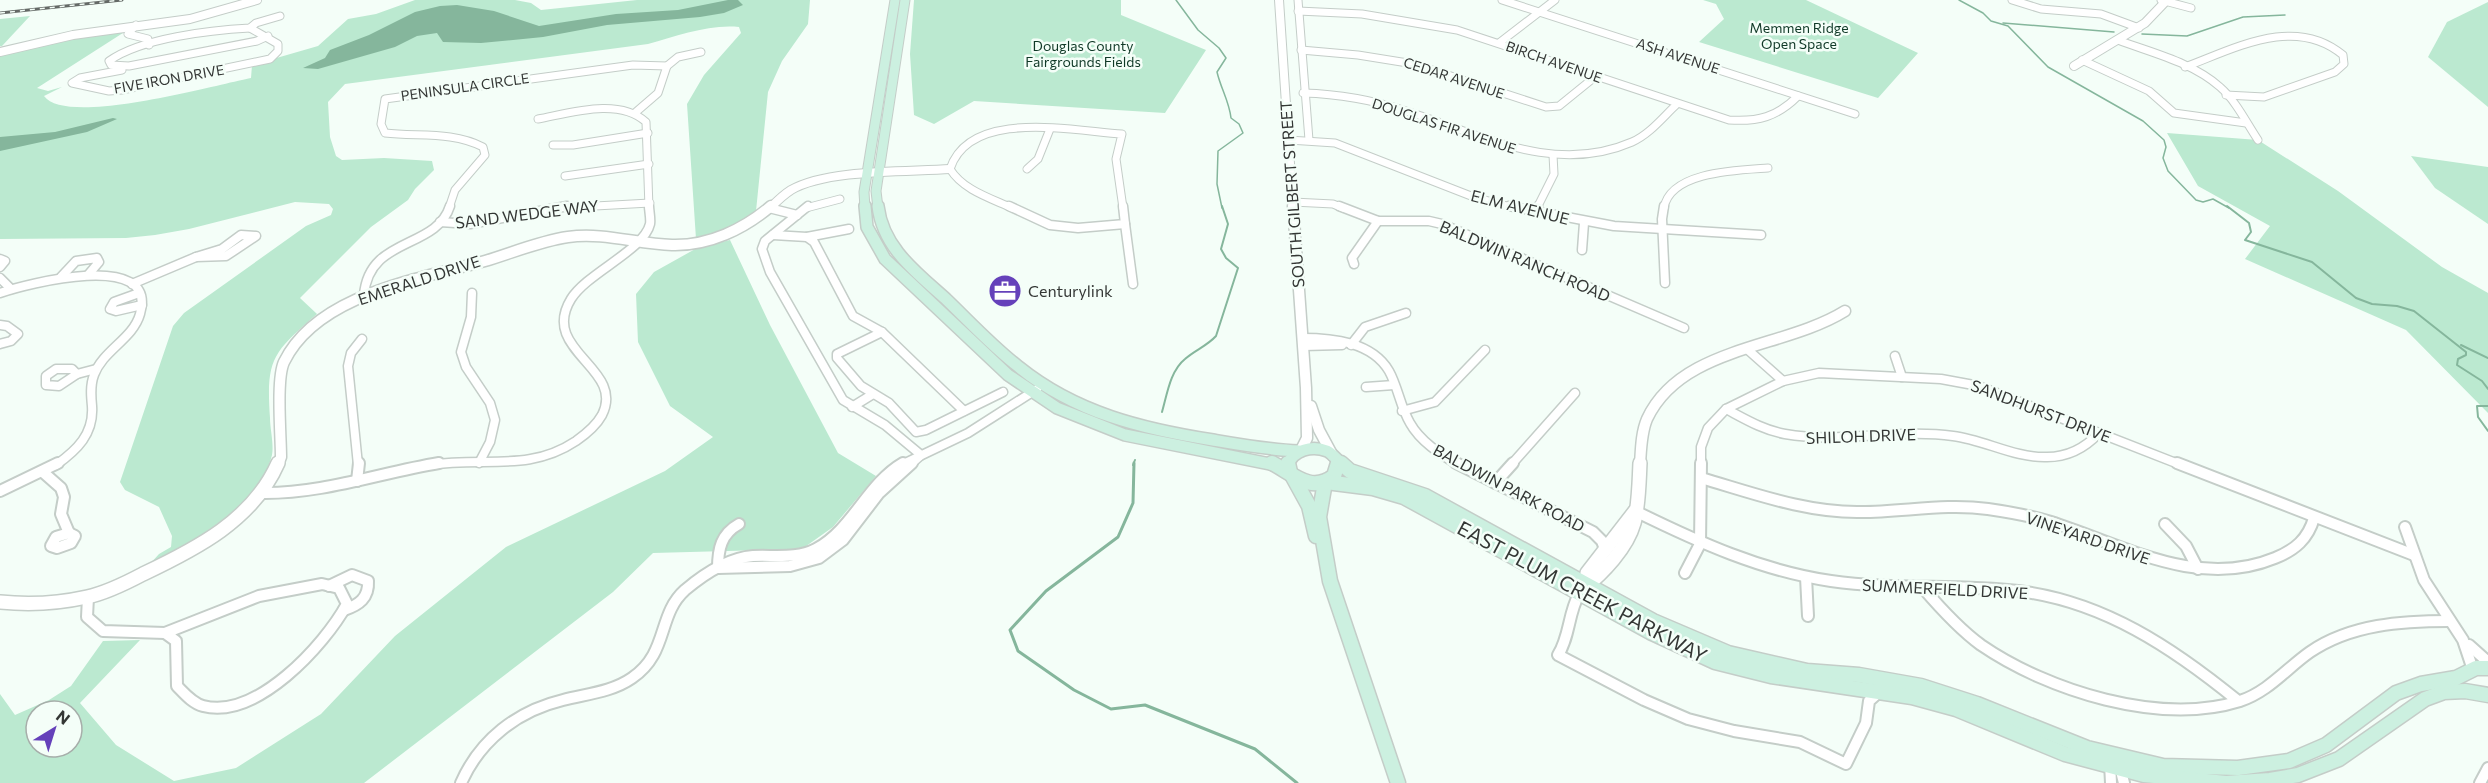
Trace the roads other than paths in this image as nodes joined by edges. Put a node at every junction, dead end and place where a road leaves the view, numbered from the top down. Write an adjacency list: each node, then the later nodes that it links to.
1 (246, 0): 15 (street)
2 (257, 0): 15 (street)
3 (895, 0): 51 (main road)
4 (905, 0): 51 (main road)
5 (1279, 0): 42 (street, SOUTH GILBERT STREET)
6 (1298, 0): 12 (street)
7 (1502, 0): 13 (street, ASH AVENUE)
8 (1555, 0): 13 (street)
9 (2012, 0): 17 (street)
10 (2165, 0): 11 (street); 17 (street)
11 (2191, 8)
12 (1298, 11): 21 (street, BIRCH AVENUE); 24 (street)
13 (1540, 11): 21 (street); 34 (street, ASH AVENUE)
14 (280, 16): 16 (street)
15 (138, 25): 20 (street); 22 (street); 23 (street)
16 (250, 28): 18 (street); 20 (street)
17 (2139, 28): 19 (street)
18 (268, 36): 27 (street); 27 (street, FIVE IRON DRIVE)
19 (2118, 40): 26 (street); 30 (street)
20 (158, 43): 22 (street)
21 (1499, 43): 31 (street, BIRCH AVENUE)
22 (149, 45): 27 (street)
23 (0, 50)
24 (1301, 50): 31 (street, CEDAR AVENUE); 32 (street)
25 (701, 52): 28 (street)
26 (2082, 60): 29 (street); 39 (street)
27 (145, 63)
28 (667, 66): 36 (street); 60 (street, PENINSULA CIRCLE)
29 (2074, 66)
30 (2186, 67): 33 (street); 33 (street)
31 (1596, 76): 35 (street, BIRCH AVENUE)
32 (1303, 93): 43 (street); 46 (street, DOUGLAS FIR AVENUE)
33 (2226, 95): 39 (street)
34 (1798, 96): 35 (street, BIRCH AVENUE); 37 (street, ASH AVENUE)
35 (1677, 104): 46 (street, DOUGLAS FIR AVENUE)
36 (636, 112): 38 (street); 41 (street)
37 (1855, 114)
38 (538, 119)
39 (2246, 123): 44 (street)
40 (1050, 129): 49 (street); 50 (street); 62 (street)
41 (648, 133): 45 (street); 47 (street)
42 (1289, 140): 43 (street, ELM AVENUE); 54 (street, SOUTH GILBERT STREET)
43 (1309, 140): 57 (street, ELM AVENUE)
44 (2258, 140)
45 (553, 145)
46 (1553, 155): 57 (street)
47 (649, 164): 52 (street); 55 (street)
48 (1768, 168): 64 (street)
49 (950, 169): 51 (street, EMERALD DRIVE); 62 (street)
50 (1027, 169)
51 (872, 174): 56 (street, EMERALD DRIVE); 105 (main road)
52 (565, 176)
53 (840, 199): 58 (street)
54 (1293, 202): 59 (street, BALDWIN RANCH ROAD); 92 (street, SOUTH GILBERT STREET)
55 (650, 203): 60 (street, SAND WEDGE WAY); 68 (street)
56 (769, 208): 58 (street); 68 (street, EMERALD DRIVE)
57 (1534, 213): 61 (street, ELM AVENUE)
58 (797, 215): 65 (street)
59 (1378, 221): 72 (street); 89 (street, BALDWIN RANCH ROAD)
60 (440, 222): 84 (street)
61 (1584, 223): 64 (street, ELM AVENUE); 69 (street)
62 (1125, 224): 79 (street)
63 (849, 229): 67 (street)
64 (1663, 229): 66 (street, ELM AVENUE); 77 (street)
65 (773, 235): 67 (street); 109 (street)
66 (1761, 235)
67 (807, 237): 90 (street)
68 (639, 241): 84 (street, EMERALD DRIVE); 117 (street)
69 (1582, 250)
70 (196, 257): 70 (street); 78 (street)
71 (0, 259): 73 (street)
72 (1354, 264)
73 (0, 267)
74 (88, 275): 75 (street); 75 (street); 78 (street)
75 (61, 276): 80 (street)
76 (0, 278): 80 (street)
77 (1665, 283)
78 (132, 284): 81 (street)
79 (1133, 284)
80 (11, 289): 83 (street)
81 (139, 292): 85 (street); 85 (street)
82 (472, 293): 117 (street)
83 (0, 294)
84 (364, 295): 125 (street, EMERALD DRIVE)
85 (142, 305): 98 (street)
86 (1845, 311): 95 (street)
87 (1406, 313): 94 (street)
88 (0, 325): 93 (street)
89 (1684, 328)
90 (882, 332): 108 (street); 111 (street)
91 (362, 339): 121 (street)
92 (1302, 342): 94 (street, BALDWIN PARK ROAD); 104 (street, SOUTH GILBERT STREET)
93 (0, 344)
94 (1351, 345): 102 (street, BALDWIN PARK ROAD)
95 (1747, 349): 101 (street); 126 (street)
96 (1485, 350): 112 (street)
97 (1895, 356): 100 (street)
98 (96, 369): 99 (street); 118 (street)
99 (77, 374)
100 (1902, 377): 101 (street, SANDHURST DRIVE); 113 (street, SANDHURST DRIVE)
101 (1783, 381): 110 (street, SANDHURST DRIVE)
102 (1394, 385): 103 (street); 112 (street, BALDWIN PARK ROAD)
103 (1366, 387)
104 (1306, 388): 114 (street, SOUTH GILBERT STREET); 116 (street, SOUTH GILBERT STREET)
105 (1038, 389): 114 (main road); 115 (street); 119 (main road)
106 (1003, 392): 111 (street)
107 (1575, 393): 123 (street)
108 (873, 394): 109 (street); 111 (street)
109 (852, 407): 115 (street)
110 (1726, 409): 113 (street, SHILOH DRIVE); 120 (street, SANDHURST DRIVE)
111 (964, 411)
112 (1402, 411): 123 (street, BALDWIN PARK ROAD)
113 (2099, 433): 128 (street, SANDHURST DRIVE)
114 (1300, 450): 116 (main road); 119 (main road)
115 (921, 455): 138 (street)
116 (1335, 458): 122 (main road); 133 (main road, EAST PLUM CREEK PARKWAY)
117 (478, 464): 121 (street)
118 (44, 473): 124 (street); 132 (street)
119 (1291, 474): 122 (main road); 136 (main road)
120 (1701, 478): 134 (street, SANDHURST DRIVE); 139 (street, VINEYARD DRIVE)
121 (357, 481): 125 (street)
122 (1326, 482): 127 (main road, EAST PLUM CREEK PARKWAY); 136 (main road)
123 (1495, 483): 135 (street, BALDWIN PARK ROAD)
124 (0, 491)
125 (261, 493): 145 (street, EMERALD DRIVE)
126 (1635, 511): 134 (street, SUMMERFIELD DRIVE); 135 (street); 144 (street)
127 (1435, 513): 133 (main road); 144 (main road, EAST PLUM CREEK PARKWAY)
128 (2314, 518): 137 (street, SANDHURST DRIVE); 139 (street, VINEYARD DRIVE)
129 (739, 524): 138 (street)
130 (2165, 524): 139 (street)
131 (2405, 527): 137 (street)
132 (69, 533)
133 (1504, 542): 144 (main road, EAST PLUM CREEK PARKWAY)
134 (1700, 544): 140 (street); 141 (street, SUMMERFIELD DRIVE)
135 (1605, 549): 144 (street)
136 (1323, 550): 162 (main road)
137 (2414, 555): 149 (street)
138 (718, 568): 161 (street)
139 (2198, 568)
140 (1685, 573)
141 (1806, 577): 143 (street, SUMMERFIELD DRIVE); 148 (street)
142 (329, 586): 147 (street); 147 (street); 150 (street)
143 (1923, 588): 157 (street, SUMMERFIELD DRIVE); 157 (street)
144 (1582, 589): 154 (main road, EAST PLUM CREEK PARKWAY); 155 (main road, EAST PLUM CREEK PARKWAY); 158 (street)
145 (88, 597): 146 (street, EMERALD DRIVE); 150 (street)
146 (0, 602)
147 (344, 610): 150 (street)
148 (1808, 616)
149 (2450, 621): 151 (street); 157 (street)
150 (165, 633)
151 (2461, 636): 152 (street); 153 (street)
152 (2488, 662)
153 (2477, 670): 156 (main road); 160 (main road, EAST PLUM CREEK PARKWAY)
154 (1882, 684): 155 (main road); 158 (street); 160 (main road, EAST PLUM CREEK PARKWAY)
155 (1857, 688): 158 (street)
156 (2488, 694): 160 (main road, EAST PLUM CREEK PARKWAY)
157 (2238, 701)
158 (1867, 711)
159 (2488, 768): 164 (street)
160 (2117, 769): 163 (street)
161 (461, 783)
162 (1398, 783)
163 (2111, 783)
164 (2480, 783)

